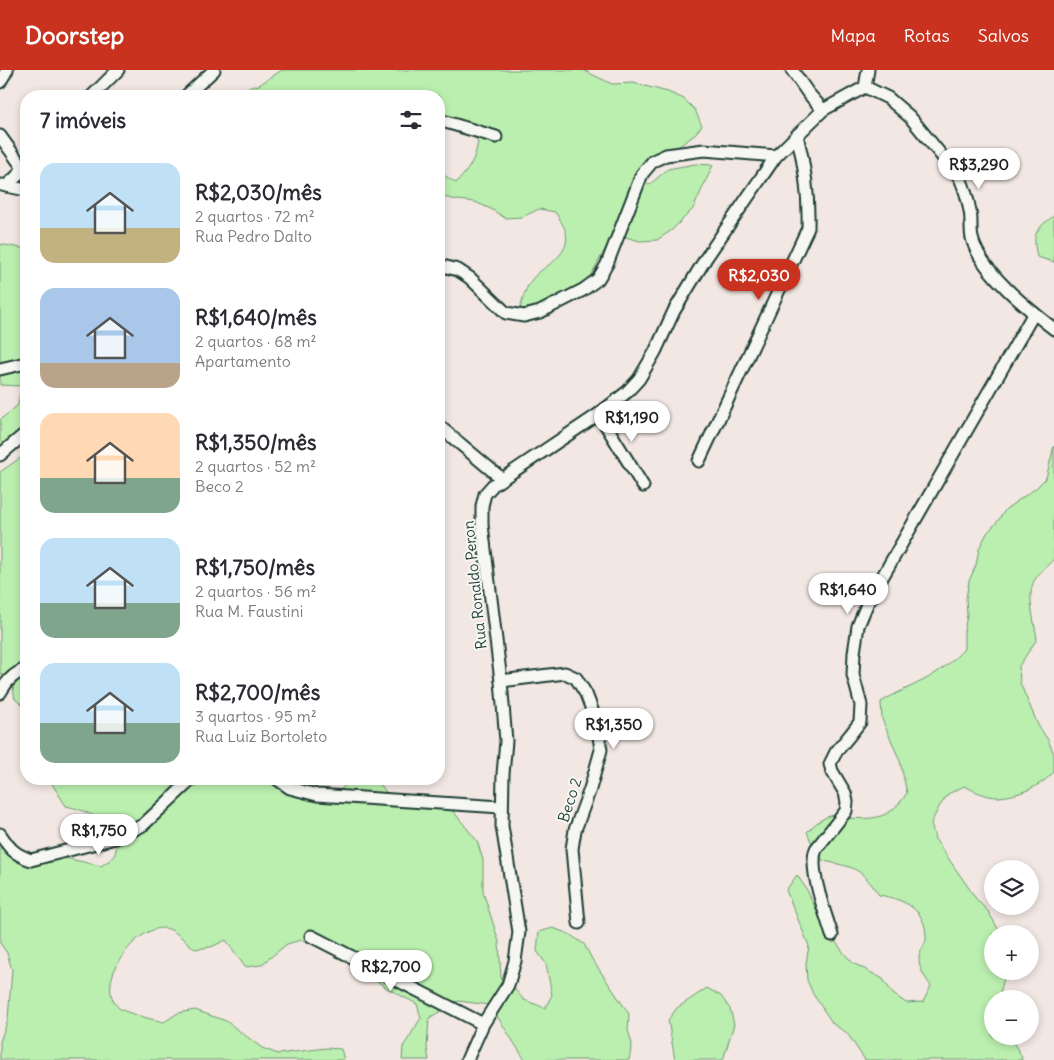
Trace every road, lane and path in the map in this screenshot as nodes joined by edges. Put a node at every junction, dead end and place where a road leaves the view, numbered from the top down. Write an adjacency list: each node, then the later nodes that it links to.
1 (7, 70): 6 (street)
2 (118, 70): 8 (street)
3 (214, 70): 9 (street)
4 (792, 70): 10 (street)
5 (868, 70): 7 (street)
6 (0, 82)
7 (866, 87): 10 (street, Rua Ronaldo Peron); 21 (street)
8 (98, 90)
9 (192, 90)
10 (823, 110): 12 (street, Rua Ronaldo Peron)
11 (445, 122): 14 (street)
12 (797, 135): 15 (street, Rua Ronaldo Peron); 29 (street)
13 (0, 136): 16 (street)
14 (496, 137)
15 (776, 156): 20 (street); 25 (street, Rua Ronaldo Peron)
16 (20, 162)
17 (20, 173): 18 (street)
18 (3, 185): 19 (street)
19 (20, 189)
20 (445, 267)
21 (1034, 313): 22 (street); 40 (street)
22 (1054, 329)
23 (20, 364): 24 (street)
24 (0, 369)
25 (599, 414): 30 (street, Rua Ronaldo Peron); 31 (street)
26 (445, 431): 30 (street)
27 (20, 438): 28 (street)
28 (0, 454)
29 (699, 461)
30 (501, 478): 33 (street, Rua Ronaldo Peron)
31 (643, 486)
32 (20, 671): 34 (street)
33 (501, 681): 37 (street, Rua Ronaldo Peron); 39 (street, Beco 2)
34 (0, 693)
35 (186, 785): 38 (street)
36 (285, 785): 37 (street)
37 (501, 807): 42 (street, Rua Ronaldo Peron)
38 (0, 834)
39 (579, 923)
40 (832, 935)
41 (310, 936): 42 (street)
42 (483, 1024): 43 (street, Rua Ronaldo Peron)
43 (467, 1060)

